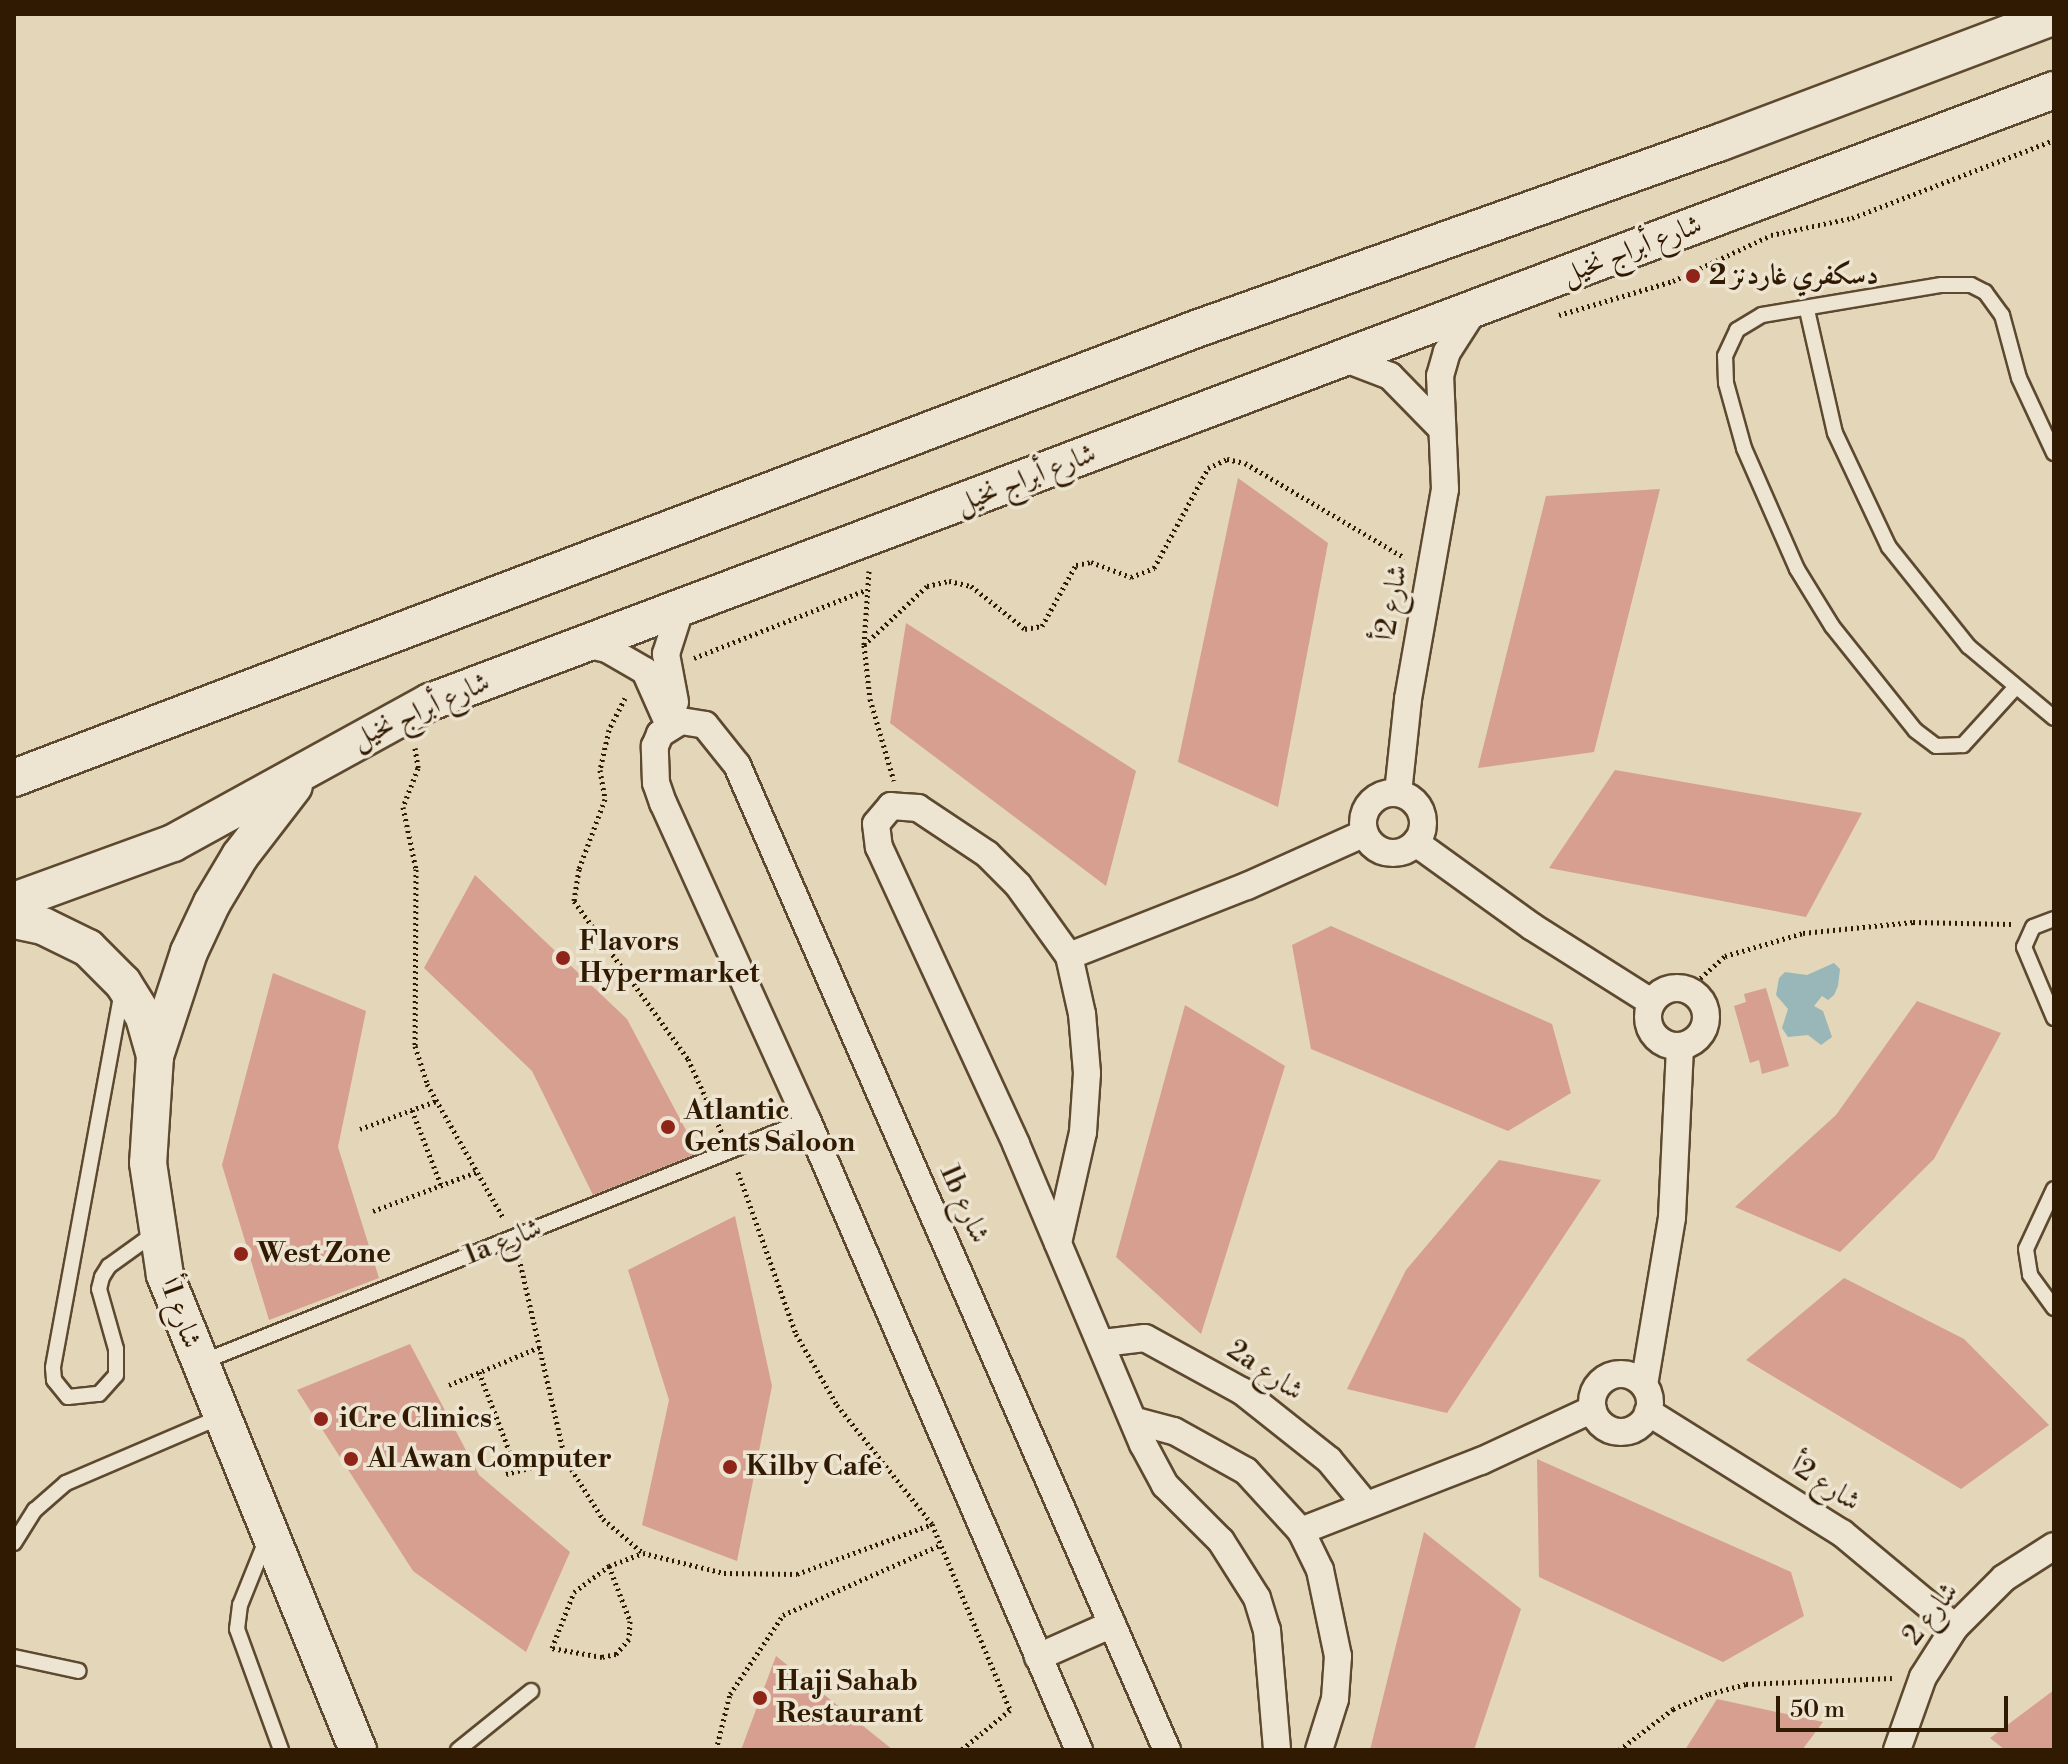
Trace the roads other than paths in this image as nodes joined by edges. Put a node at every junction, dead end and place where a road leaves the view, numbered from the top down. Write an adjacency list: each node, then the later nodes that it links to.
1 (2054, 16): 15 (street)
2 (2054, 90): 3 (street, شارع أبراج نخيل)
3 (1474, 310): 5 (street, شارع أبراج نخيل); 6 (street, شارع 2أ)
4 (1807, 310): 7 (lane); 11 (lane); 11 (lane)
5 (1346, 359): 6 (street); 8 (street, شارع أبراج نخيل)
6 (1439, 426): 16 (street, شارع 2أ)
7 (2054, 453)
8 (681, 607): 9 (street, شارع أبراج نخيل); 10 (street)
9 (585, 644): 10 (street); 14 (street, شارع أبراج نخيل)
10 (661, 681): 13 (street)
11 (2014, 689): 12 (lane)
12 (2054, 718)
13 (675, 723): 28 (street); 45 (street, 1b شارع)
14 (308, 771): 19 (street, شارع أبراج نخيل); 27 (street)
15 (14, 778)
16 (1398, 793): 17 (street); 18 (street)
17 (1365, 833): 18 (street); 22 (street)
18 (1416, 843): 24 (street)
19 (14, 901)
20 (2054, 919): 25 (lane)
21 (14, 920): 23 (street, شارع 1أ)
22 (1069, 956): 31 (street); 31 (street)
23 (123, 983): 27 (street, شارع 1أ); 30 (lane)
24 (1651, 1002): 26 (street); 26 (street)
25 (2054, 1018)
26 (1680, 1046): 35 (street)
27 (155, 1056): 30 (street, شارع 1أ)
28 (807, 1120): 34 (lane, 1a شارع); 48 (street)
29 (2054, 1189): 32 (lane)
30 (156, 1233): 34 (street, شارع 1أ)
31 (1058, 1243): 33 (street)
32 (2054, 1308)
33 (1103, 1343): 39 (street); 40 (street, 2a شارع)
34 (198, 1364): 38 (street, شارع 1أ)
35 (1644, 1385): 36 (street); 37 (street)
36 (1593, 1409): 37 (street); 40 (street)
37 (1648, 1412): 46 (street, شارع 2أ)
38 (220, 1417): 42 (street, شارع 1أ); 43 (lane)
39 (1136, 1421): 41 (street); 56 (street)
40 (1366, 1505): 41 (street)
41 (1301, 1531): 57 (street)
42 (268, 1533): 51 (lane); 52 (street, شارع 1أ)
43 (14, 1543)
44 (2054, 1546): 46 (street, شارع 2)
45 (1112, 1624): 48 (street); 55 (street, 1b شارع)
46 (1955, 1627): 58 (street, شارع 2)
47 (14, 1657): 49 (lane)
48 (1038, 1657): 54 (street)
49 (79, 1671)
50 (531, 1691): 53 (lane)
51 (281, 1750)
52 (358, 1750)
53 (458, 1750)
54 (1079, 1750)
55 (1167, 1750)
56 (1277, 1750)
57 (1319, 1750)
58 (1897, 1750)

